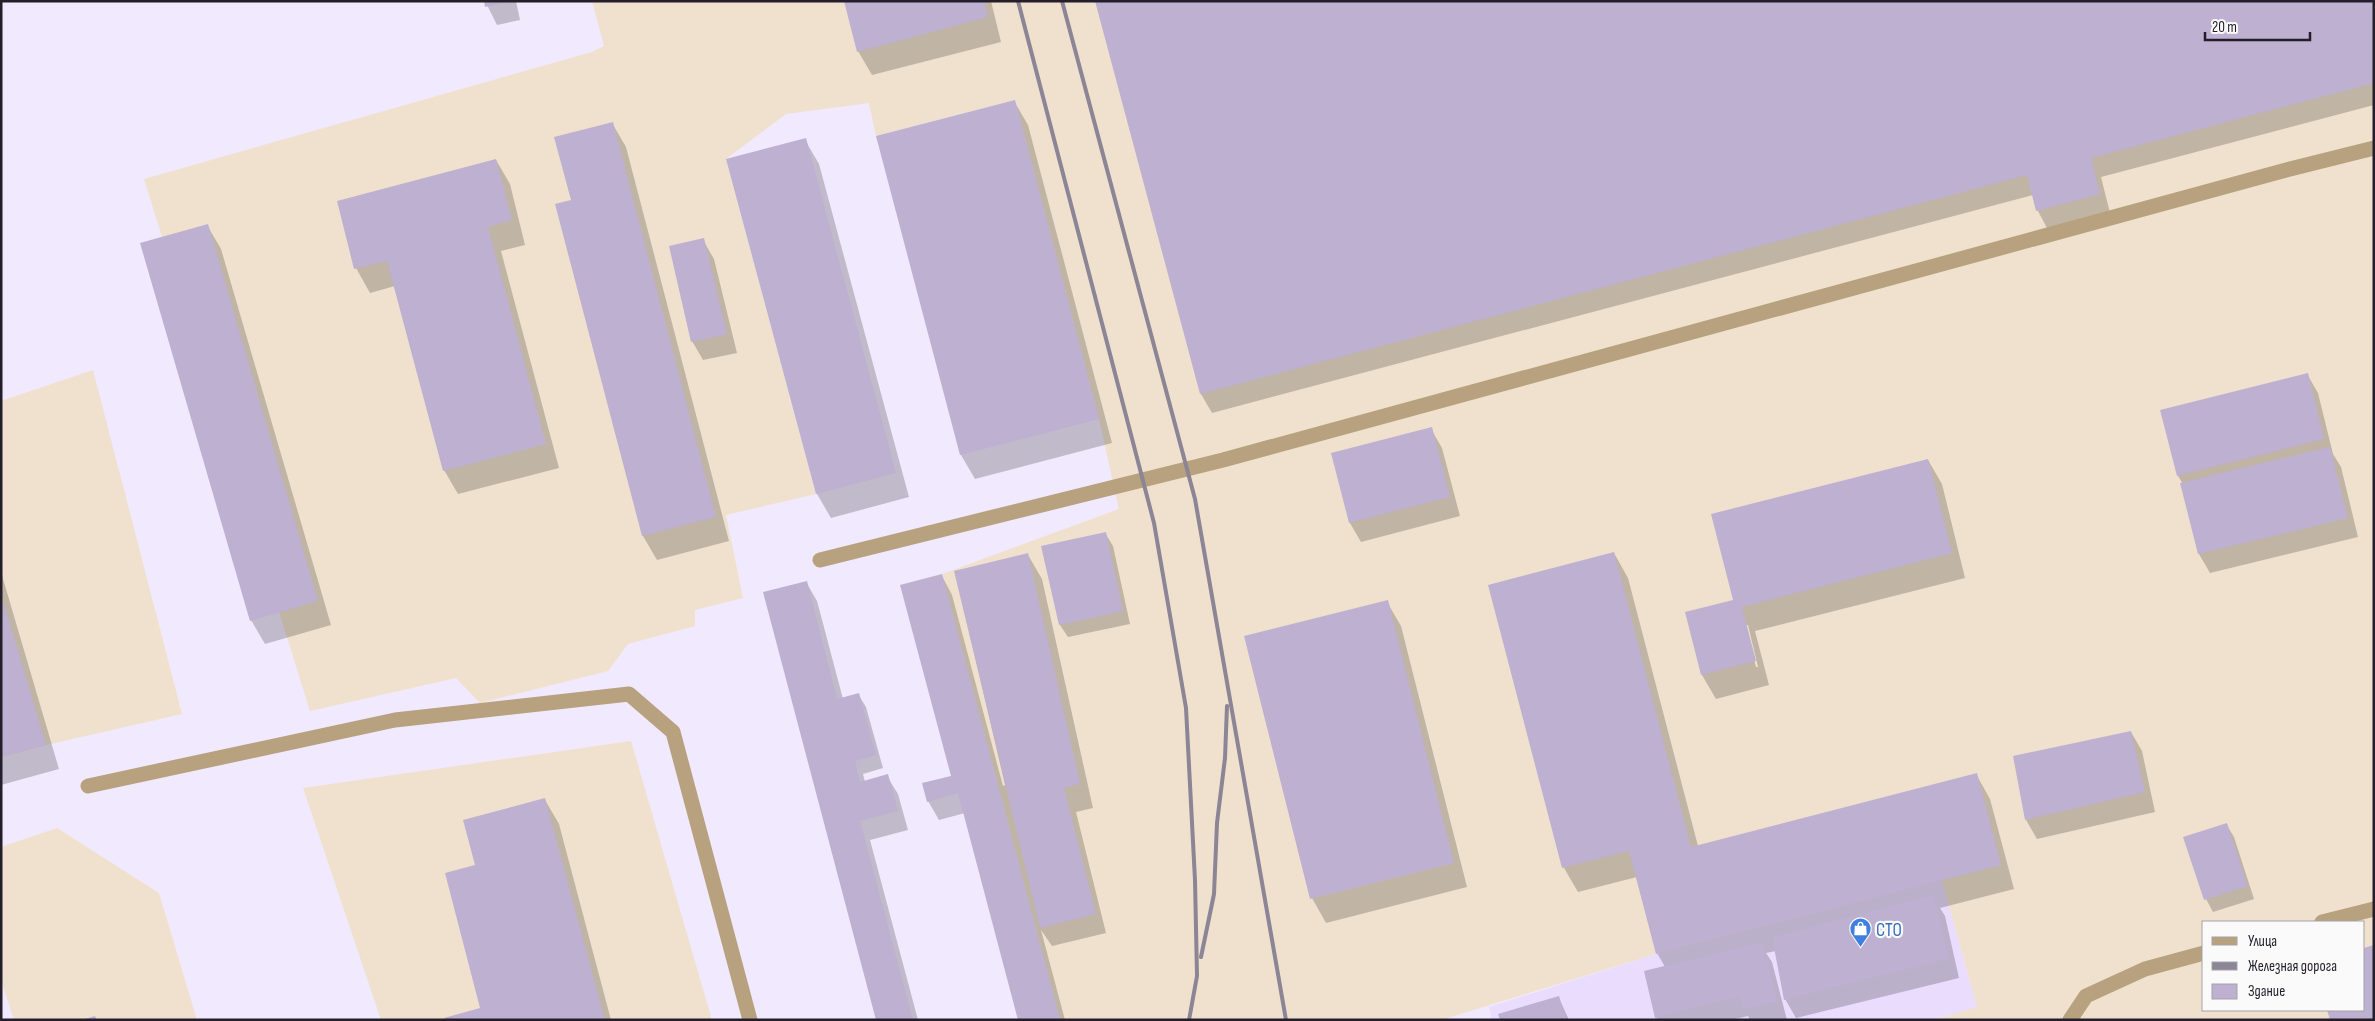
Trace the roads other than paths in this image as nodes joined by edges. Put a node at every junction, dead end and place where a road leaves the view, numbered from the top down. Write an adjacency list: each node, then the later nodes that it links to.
1 (2374, 148): 2 (lane)
2 (820, 560)
3 (88, 786): 7 (lane)
4 (2374, 909): 5 (lane)
5 (2326, 921)
6 (2202, 954): 8 (lane)
7 (750, 1020)
8 (2070, 1020)

